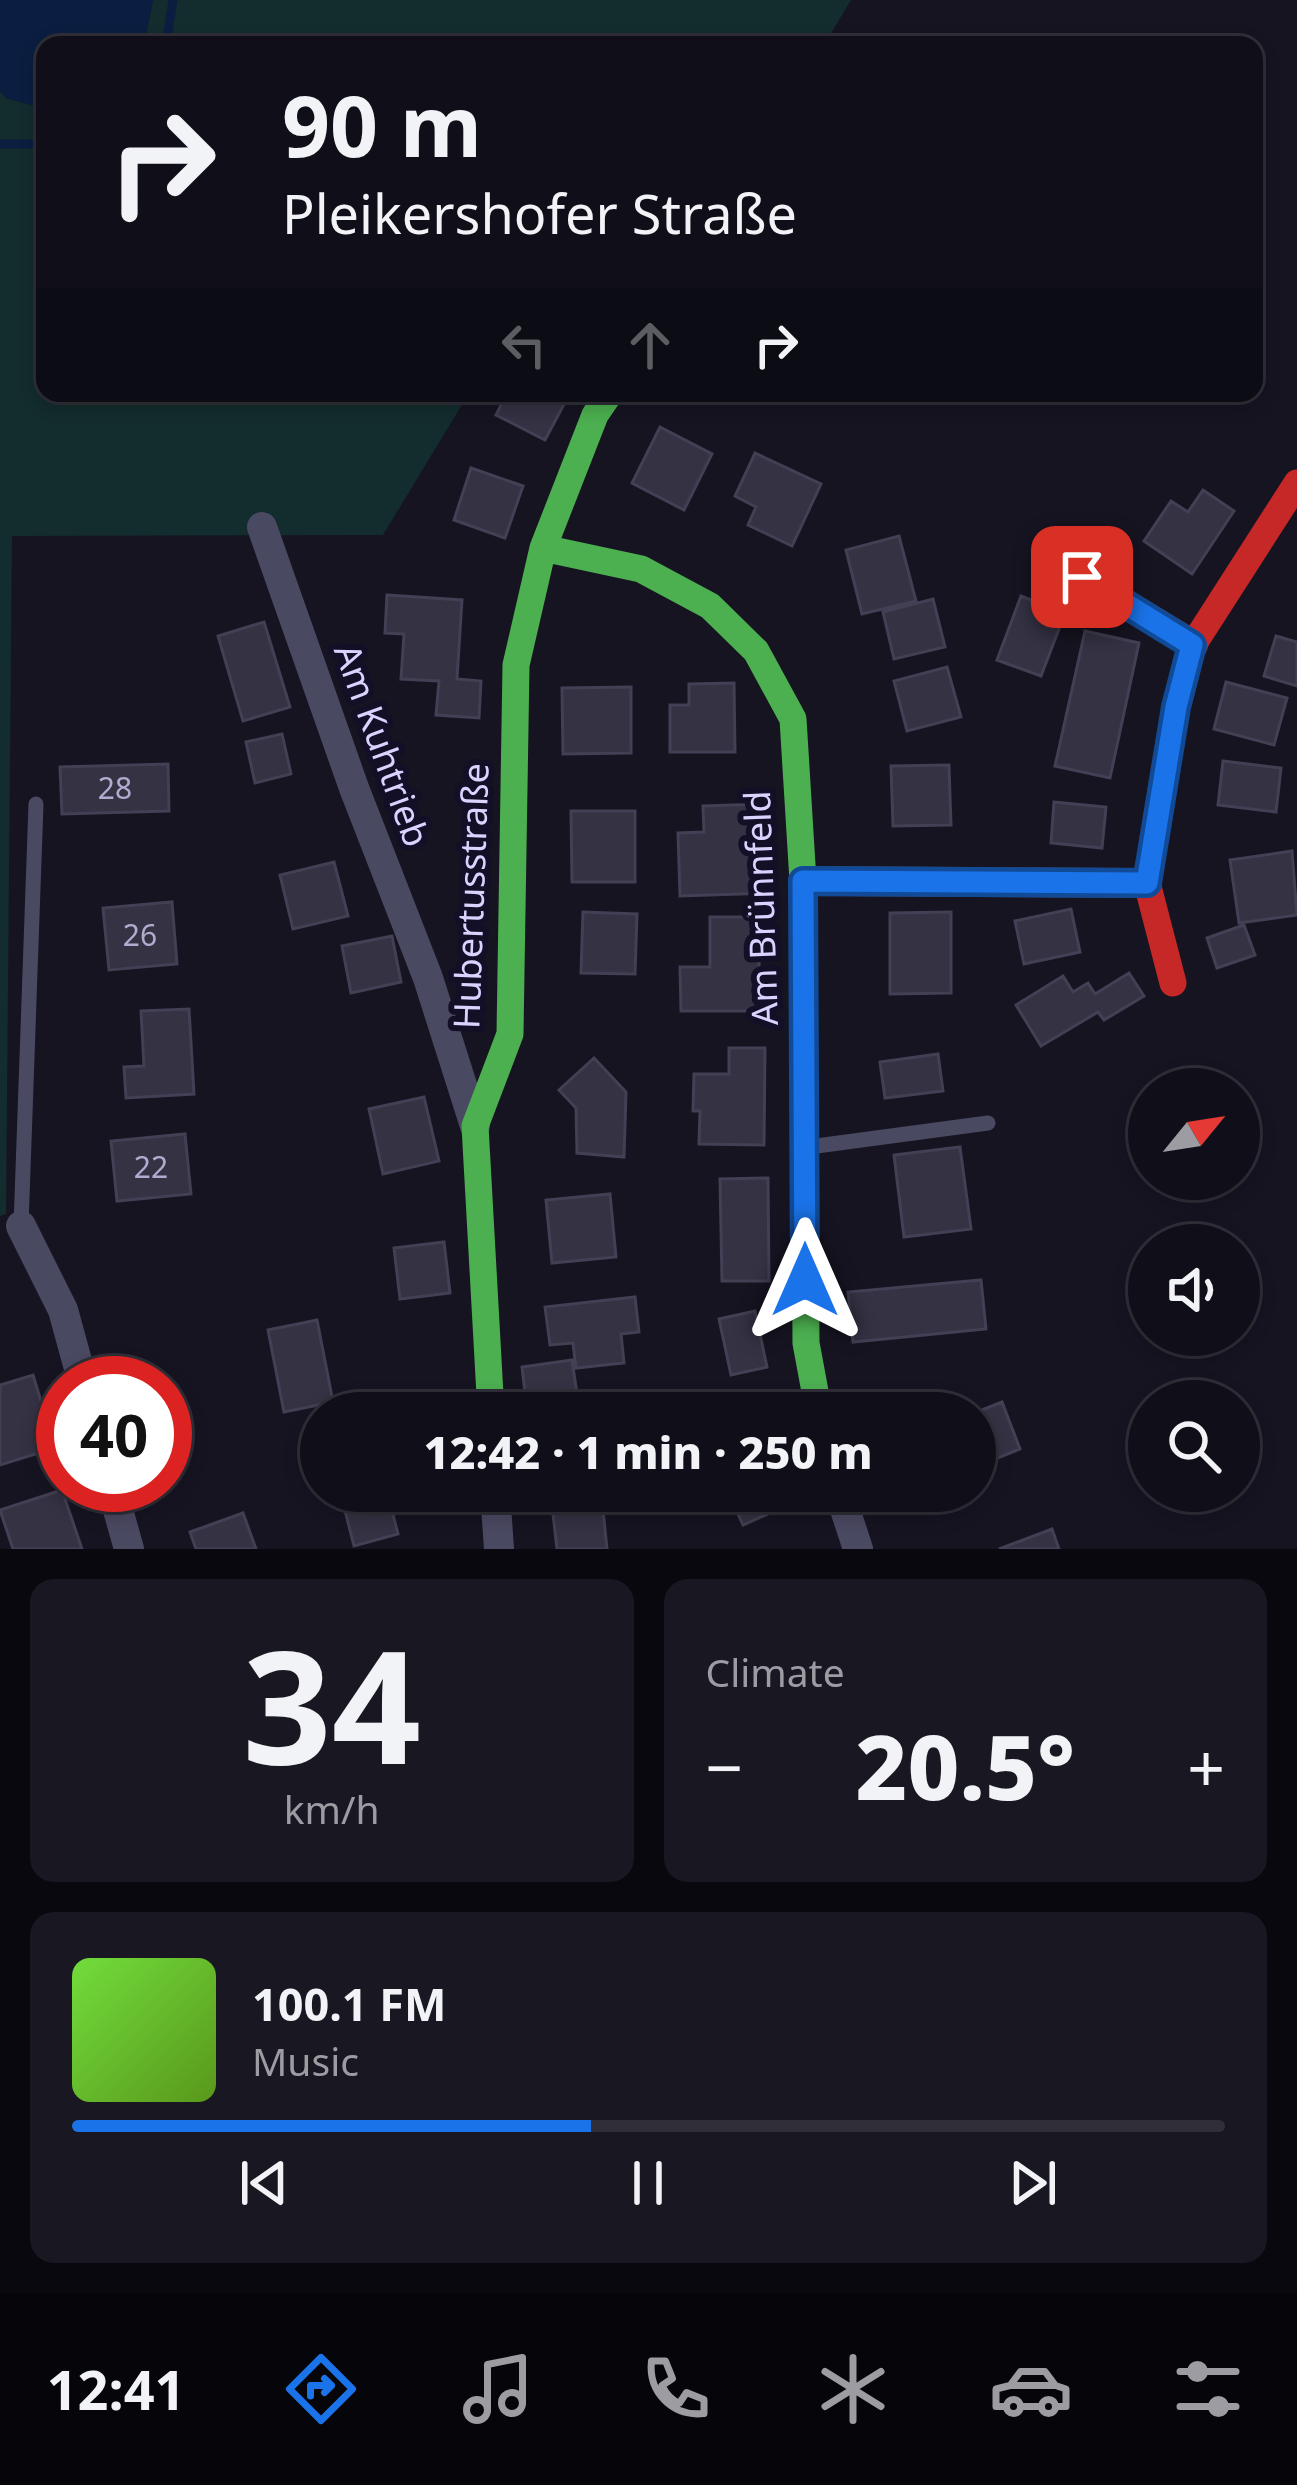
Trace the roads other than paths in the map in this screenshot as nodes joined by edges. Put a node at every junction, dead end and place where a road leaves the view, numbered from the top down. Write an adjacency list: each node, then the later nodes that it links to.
1 (604, 402): 4 (street, Hubertusstraße)
2 (1297, 483): 6 (street)
3 (262, 526): 12 (street, Am Kuhtrieb)
4 (543, 548): 8 (street, Am Brünnfeld); 12 (street, Hubertusstraße)
5 (1082, 577): 6 (street)
6 (1192, 645): 9 (street)
7 (36, 804): 14 (lane)
8 (803, 881): 9 (street); 13 (street, Am Brünnfeld)
9 (1147, 883): 10 (street)
10 (1173, 983)
11 (988, 1123): 13 (lane)
12 (475, 1126): 16 (street, Hubertusstraße)
13 (806, 1147): 17 (street, Am Brünnfeld)
14 (21, 1226): 15 (street)
15 (76, 1356)
16 (490, 1392)
17 (815, 1392)
18 (119, 1512): 21 (street)
19 (496, 1512): 22 (street)
20 (846, 1512): 23 (street)
21 (129, 1549)
22 (499, 1549)
23 (858, 1549)

